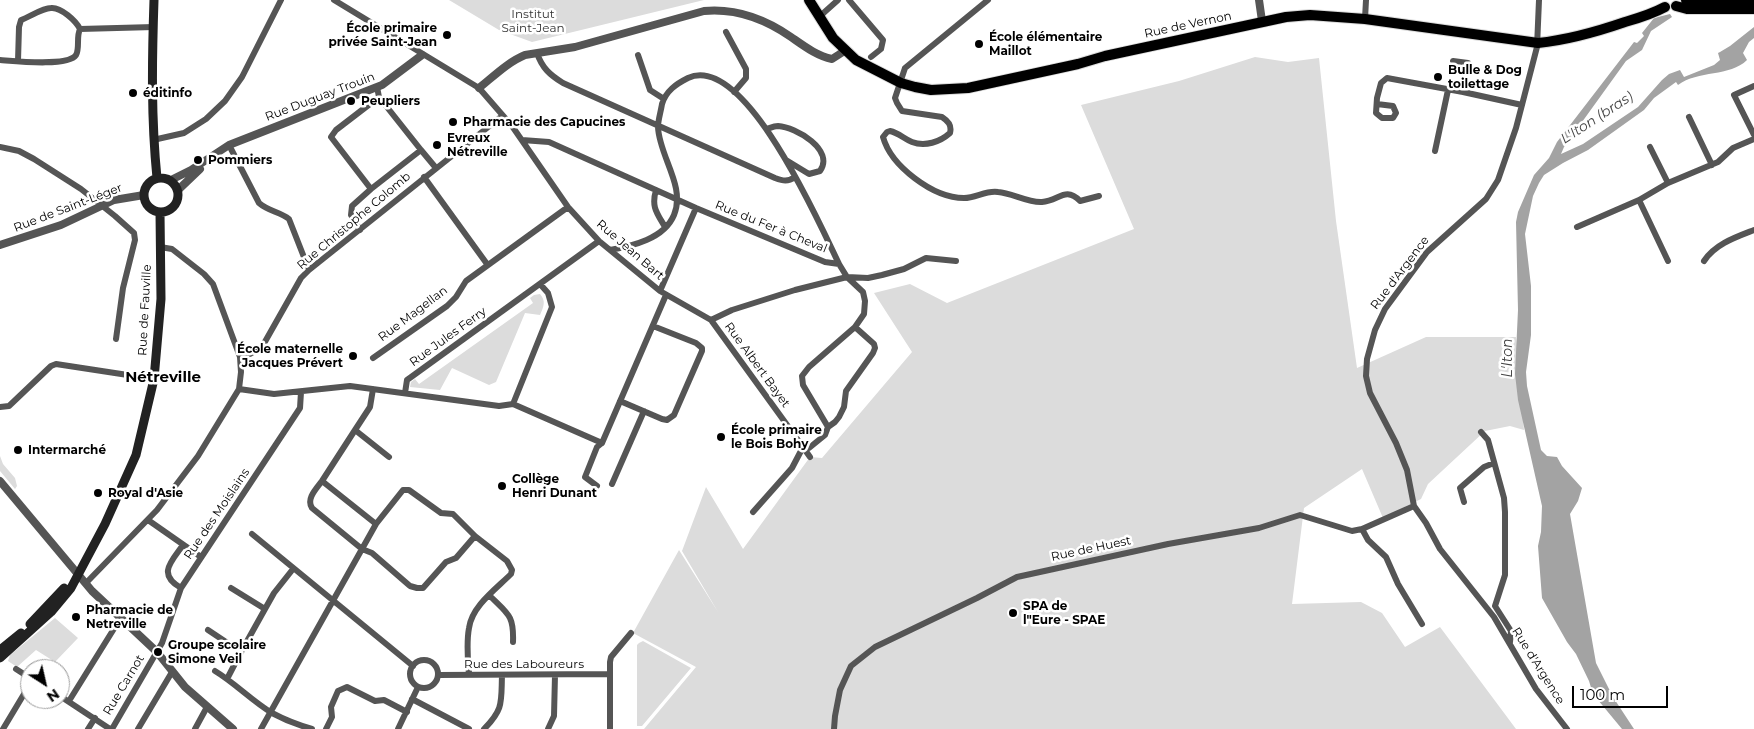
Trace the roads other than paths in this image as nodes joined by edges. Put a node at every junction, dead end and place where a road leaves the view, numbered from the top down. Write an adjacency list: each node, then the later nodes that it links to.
1 (154, 0): 18 (main road)
2 (281, 0): 46 (street)
3 (334, 0): 24 (street, Rue Jean Bart)
4 (809, 0): 15 (main road, Rue de Vernon)
5 (838, 0): 15 (street)
6 (849, 0): 26 (street)
7 (988, 0): 30 (street)
8 (1259, 0): 17 (street)
9 (1366, 0): 16 (street)
10 (1539, 0): 21 (street, Rue d'Argence)
11 (1754, 1): 13 (main road)
12 (1663, 3): 13 (main road, Rue de Vernon); 21 (main road, Rue de Vernon)
13 (1683, 4): 14 (main road)
14 (1754, 9)
15 (819, 17): 22 (main road, Rue de Vernon)
16 (1364, 19): 17 (main road, Rue de Vernon); 21 (main road, Rue de Vernon)
17 (1262, 22): 30 (main road, Rue de Vernon)
18 (154, 27): 19 (street); 46 (main road)
19 (80, 28): 28 (street); 28 (street)
20 (726, 32): 35 (street)
21 (1538, 43): 40 (street, Rue d'Argence)
22 (846, 50): 23 (street); 30 (main road, Rue de Vernon)
23 (536, 53): 33 (street); 43 (street)
24 (422, 55): 31 (street, Rue Duguay Trouin); 33 (street, Rue Jean Bart)
25 (638, 55): 38 (street)
26 (871, 57)
27 (0, 60): 28 (street)
28 (18, 61)
29 (1453, 61): 36 (street)
30 (901, 83): 66 (street)
31 (377, 86): 37 (street); 48 (street, Rue Duguay Trouin)
32 (1754, 86): 45 (street)
33 (480, 88): 41 (street, Rue Jean Bart)
34 (1448, 90): 36 (street); 39 (street); 53 (street)
35 (734, 92): 38 (street, Rue du Fer à Cheval); 44 (street, Rue du Fer à Cheval)
36 (1463, 92): 40 (street)
37 (379, 97): 51 (street); 62 (street)
38 (664, 99): 43 (street)
39 (1377, 104)
40 (1522, 105): 118 (street, Rue d'Argence)
41 (502, 116): 47 (street, Rue Jean Bart); 56 (street, Rue Christophe Colomb)
42 (1690, 117): 55 (street)
43 (658, 127): 58 (street); 67 (street)
44 (766, 129): 54 (street, Rue du Fer à Cheval); 54 (street, Rue du Fer à Cheval)
45 (1754, 137): 55 (street)
46 (153, 140): 59 (main road)
47 (522, 140): 64 (street, Rue du Fer à Cheval); 70 (street, Rue Jean Bart)
48 (229, 145): 52 (street, Rue Duguay Trouin); 86 (street)
49 (0, 147): 69 (street)
50 (1650, 147): 61 (street)
51 (422, 150): 56 (street); 62 (street)
52 (220, 151): 60 (street, Rue Duguay Trouin); 63 (street, Rue Duguay Trouin)
53 (1435, 151)
54 (785, 159): 58 (street, Rue du Fer à Cheval)
55 (1712, 165): 61 (street)
56 (436, 168): 57 (street, Rue Christophe Colomb)
57 (424, 177): 75 (street, Rue Christophe Colomb); 84 (street)
58 (795, 177): 85 (street, Rue du Fer à Cheval)
59 (157, 178): 60 (main road); 65 (main road)
60 (172, 180): 63 (main road)
61 (1668, 183): 68 (street)
62 (371, 189): 75 (street)
63 (178, 190): 72 (main road)
64 (656, 190): 67 (street, Rue du Fer à Cheval); 73 (street)
65 (144, 195): 69 (street, Rue de Saint-Léger); 72 (main road)
66 (1100, 196)
67 (677, 199): 71 (street, Rue du Fer à Cheval); 73 (street)
68 (1640, 200): 74 (street); 82 (street)
69 (102, 205): 78 (street, Rue de Saint-Léger); 93 (street)
70 (568, 207): 77 (street, Rue Jean Bart); 84 (street, Rue Magellan)
71 (696, 208): 85 (street, Rue du Fer à Cheval); 89 (street, Rue du Fer à Cheval)
72 (160, 212): 79 (main road, Rue de Fauville)
73 (665, 227): 80 (street)
74 (1577, 227)
75 (360, 230): 86 (street, Rue Christophe Colomb)
76 (1754, 230): 83 (street)
77 (600, 241): 80 (street, Rue Jean Bart); 88 (street, Rue Jules Ferry)
78 (0, 245)
79 (160, 247): 94 (street); 96 (main road, Rue de Fauville)
80 (610, 250): 89 (street, Rue Jean Bart)
81 (956, 261): 87 (street)
82 (1668, 261)
83 (1704, 261)
84 (487, 264): 95 (street, Rue Magellan)
85 (839, 264): 87 (street, Rue du Fer à Cheval)
86 (309, 270): 94 (street, Rue Christophe Colomb)
87 (847, 277): 90 (street); 92 (street, Rue du Fer à Cheval)
88 (540, 284): 100 (street, Rue Jules Ferry); 102 (street)
89 (663, 293): 90 (street, Rue Jean Bart); 91 (street, Rue du Fer à Cheval)
90 (711, 320): 109 (street, Rue Albert Bayet)
91 (653, 326): 101 (street, Rue du Fer à Cheval); 104 (street)
92 (855, 327): 105 (street); 105 (street)
93 (116, 339)
94 (240, 357): 97 (street)
95 (372, 358)
96 (154, 379): 103 (street); 129 (main road, Rue de Fauville)
97 (239, 389): 99 (street); 120 (street)
98 (373, 389): 99 (street); 100 (street); 106 (street)
99 (301, 392): 127 (street, Rue des Moislains)
100 (405, 394): 102 (street)
101 (620, 401): 104 (street); 108 (street, Rue du Fer à Cheval)
102 (513, 404): 108 (street)
103 (0, 407)
104 (644, 412): 115 (street)
105 (828, 427): 109 (street)
106 (355, 430): 110 (street); 114 (street)
107 (1480, 432): 112 (street)
108 (602, 443): 116 (street, Rue du Fer à Cheval)
109 (803, 447): 111 (street, Rue Albert Bayet); 119 (street)
110 (389, 457)
111 (810, 457)
112 (1494, 463): 117 (street); 141 (street)
113 (0, 481): 129 (street)
114 (322, 481): 121 (street); 126 (street)
115 (612, 484)
116 (597, 486)
117 (1464, 502)
118 (1414, 506): 122 (street, Rue de Huest); 141 (street, Rue d'Argence)
119 (753, 512)
120 (148, 520): 125 (street); 130 (street)
121 (376, 524): 124 (street); 126 (street)
122 (1362, 529): 137 (street); 180 (street, Rue de Huest)
123 (252, 534): 128 (street)
124 (475, 536): 126 (street); 133 (street)
125 (183, 545): 127 (street); 131 (street)
126 (362, 549): 134 (street)
127 (201, 557): 131 (street, Rue des Moislains)
128 (293, 569): 134 (street); 135 (street)
129 (78, 573): 130 (street); 142 (main road, Rue de Fauville); 145 (main road, Rue de Fauville)
130 (86, 583): 136 (street)
131 (181, 588): 143 (street, Rue des Moislains)
132 (231, 588): 135 (street)
133 (490, 596): 140 (street); 153 (street)
134 (333, 602): 146 (street); 163 (street)
135 (265, 609): 144 (street)
136 (120, 619): 143 (street); 158 (street)
137 (1422, 624)
138 (208, 630): 144 (street)
139 (631, 633): 151 (street)
140 (514, 642)
141 (1510, 642): 181 (street, Rue d'Argence)
142 (0, 650)
143 (157, 652): 150 (street); 168 (street, Rue Carnot)
144 (241, 652): 156 (street)
145 (0, 658)
146 (413, 666): 152 (street); 157 (street)
147 (16, 669): 149 (street)
148 (215, 671): 156 (street)
149 (20, 672)
150 (172, 672): 162 (street); 169 (street)
151 (610, 674): 155 (street, Rue des Laboureurs); 179 (street)
152 (438, 675): 153 (street, Rue des Laboureurs); 157 (street)
153 (469, 675): 154 (street, Rue des Laboureurs)
154 (502, 675): 155 (street, Rue des Laboureurs); 177 (street)
155 (555, 675): 178 (street)
156 (227, 679): 163 (street)
157 (418, 687): 159 (street)
158 (70, 699)
159 (412, 699): 164 (street); 176 (street)
160 (20, 701): 166 (street)
161 (70, 702): 165 (street)
162 (207, 707): 170 (street); 171 (street)
163 (270, 712): 172 (street); 173 (street)
164 (407, 712): 174 (street); 175 (street)
165 (96, 718): 167 (street, Rue Carnot); 168 (street)
166 (3, 729)
167 (88, 729)
168 (111, 729)
169 (138, 729)
170 (194, 729)
171 (233, 729)
172 (260, 729)
173 (312, 729)
174 (326, 729)
175 (398, 729)
176 (469, 729)
177 (484, 729)
178 (548, 729)
179 (610, 729)
180 (834, 729)
181 (1567, 729)

